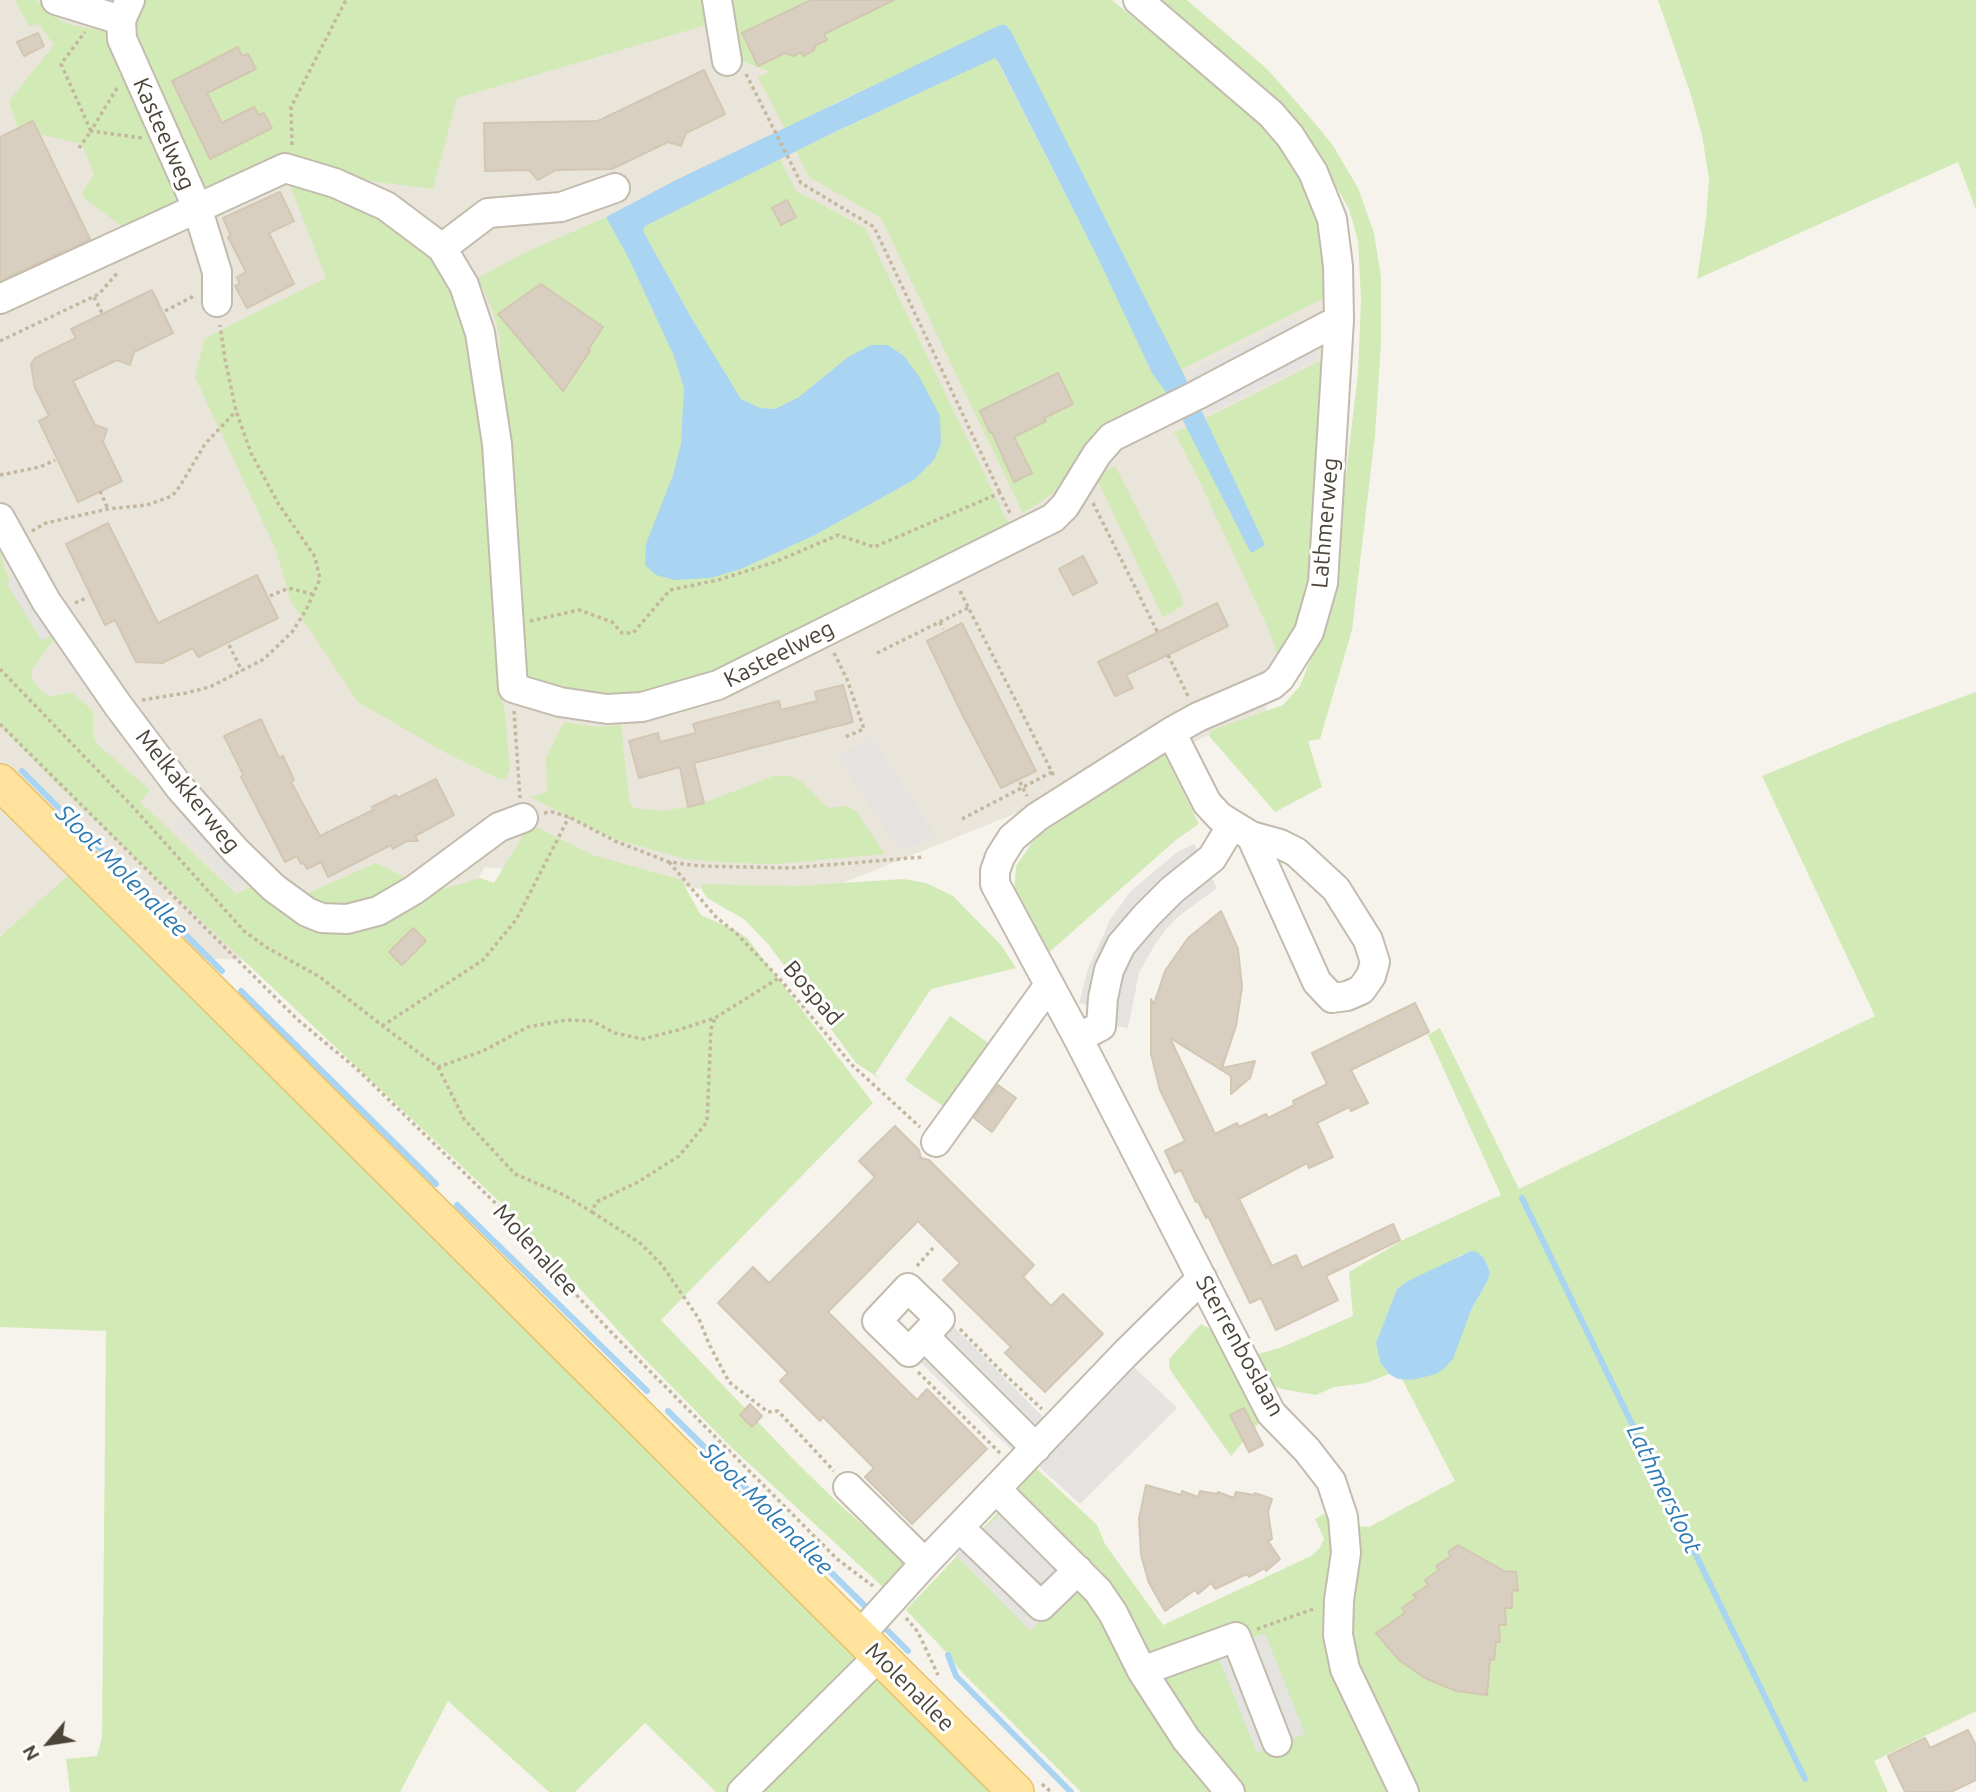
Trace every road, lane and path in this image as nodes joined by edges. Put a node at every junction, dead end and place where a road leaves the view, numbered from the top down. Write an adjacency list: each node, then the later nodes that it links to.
1 (56, 0): 5 (street)
2 (346, 0): 11 (path)
3 (718, 0): 6 (street)
4 (1138, 0): 21 (street, Lathmerweg)
5 (116, 11): 7 (street, Kasteelweg); 8 (path)
6 (727, 61): 28 (path)
7 (132, 64): 8 (path); 9 (street, Kasteelweg)
8 (91, 131): 9 (path); 10 (path)
9 (168, 142): 13 (street, Kasteelweg)
10 (79, 148)
11 (293, 171): 13 (street, Kasteelweg); 15 (street)
12 (615, 188): 15 (street)
13 (197, 207): 14 (street); 16 (street)
14 (132, 238): 17 (path); 18 (street)
15 (442, 248): 38 (street)
16 (217, 293): 19 (path); 23 (path)
17 (94, 297): 20 (path); 22 (path)
18 (0, 299)
19 (164, 311)
20 (102, 313)
21 (1339, 320): 26 (street); 48 (street, Lathmerweg)
22 (0, 341)
23 (236, 411): 29 (path); 34 (path)
24 (55, 460): 25 (path)
25 (0, 475)
26 (1082, 480): 31 (street); 41 (path)
27 (100, 491): 29 (path)
28 (1000, 493): 31 (path); 38 (path)
29 (108, 509): 32 (path)
30 (0, 518): 32 (street, Melkakkerweg)
31 (1025, 532): 33 (street, Kasteelweg)
32 (13, 544): 47 (street, Melkakkerweg)
33 (949, 569): 36 (path); 40 (street, Kasteelweg)
34 (312, 594): 35 (path); 45 (path)
35 (270, 596)
36 (968, 608): 37 (path); 52 (path)
37 (940, 622): 39 (path); 43 (path)
38 (510, 625): 46 (street)
39 (943, 629)
40 (821, 633): 46 (street, Kasteelweg); 51 (path)
41 (1158, 633)
42 (229, 645): 45 (path)
43 (877, 653)
44 (1168, 655): 48 (path)
45 (242, 671): 47 (path)
46 (513, 688): 56 (path)
47 (117, 704): 56 (street, Melkakkerweg)
48 (1198, 717): 50 (street, Lathmerweg)
49 (0, 724): 80 (path, Molenallee)
50 (1171, 732): 54 (street, Lathmerweg); 58 (street)
51 (845, 737)
52 (1052, 772): 54 (path); 57 (path)
53 (0, 782): 82 (main road, Molenallee)
54 (1065, 798): 61 (street, Lathmerweg)
55 (569, 817): 56 (path); 60 (path); 64 (path)
56 (523, 818)
57 (962, 819)
58 (1242, 831): 58 (street); 65 (street)
59 (923, 857): 60 (path)
60 (669, 862): 67 (path, Bospad)
61 (995, 884): 62 (street, Sterrenboslaan)
62 (1049, 985): 65 (street, Sterrenboslaan); 67 (street)
63 (715, 1018): 68 (path)
64 (382, 1026)
65 (1078, 1038): 69 (street, Sterrenboslaan)
66 (438, 1067): 68 (path)
67 (936, 1142)
68 (592, 1212): 74 (path)
69 (1202, 1278): 71 (street); 79 (street, Sterrenboslaan)
70 (924, 1336): 71 (path); 72 (street); 73 (path)
71 (1060, 1425): 72 (street)
72 (1036, 1448): 73 (street)
73 (1016, 1469): 75 (street)
74 (848, 1487): 77 (street)
75 (997, 1490): 76 (street); 78 (street)
76 (960, 1528): 77 (street); 78 (street)
77 (925, 1563): 80 (street)
78 (1078, 1570): 83 (street)
79 (1339, 1601): 81 (path); 90 (street, Sterrenboslaan)
80 (891, 1602): 82 (street); 84 (path, Molenallee)
81 (1236, 1637): 83 (street); 85 (street)
82 (869, 1646): 86 (main road, Molenallee); 87 (street)
83 (1142, 1671): 89 (street)
84 (939, 1677)
85 (1277, 1742)
86 (1029, 1787): 88 (path)
87 (742, 1792)
88 (1051, 1792)
89 (1230, 1792)
90 (1405, 1792)

